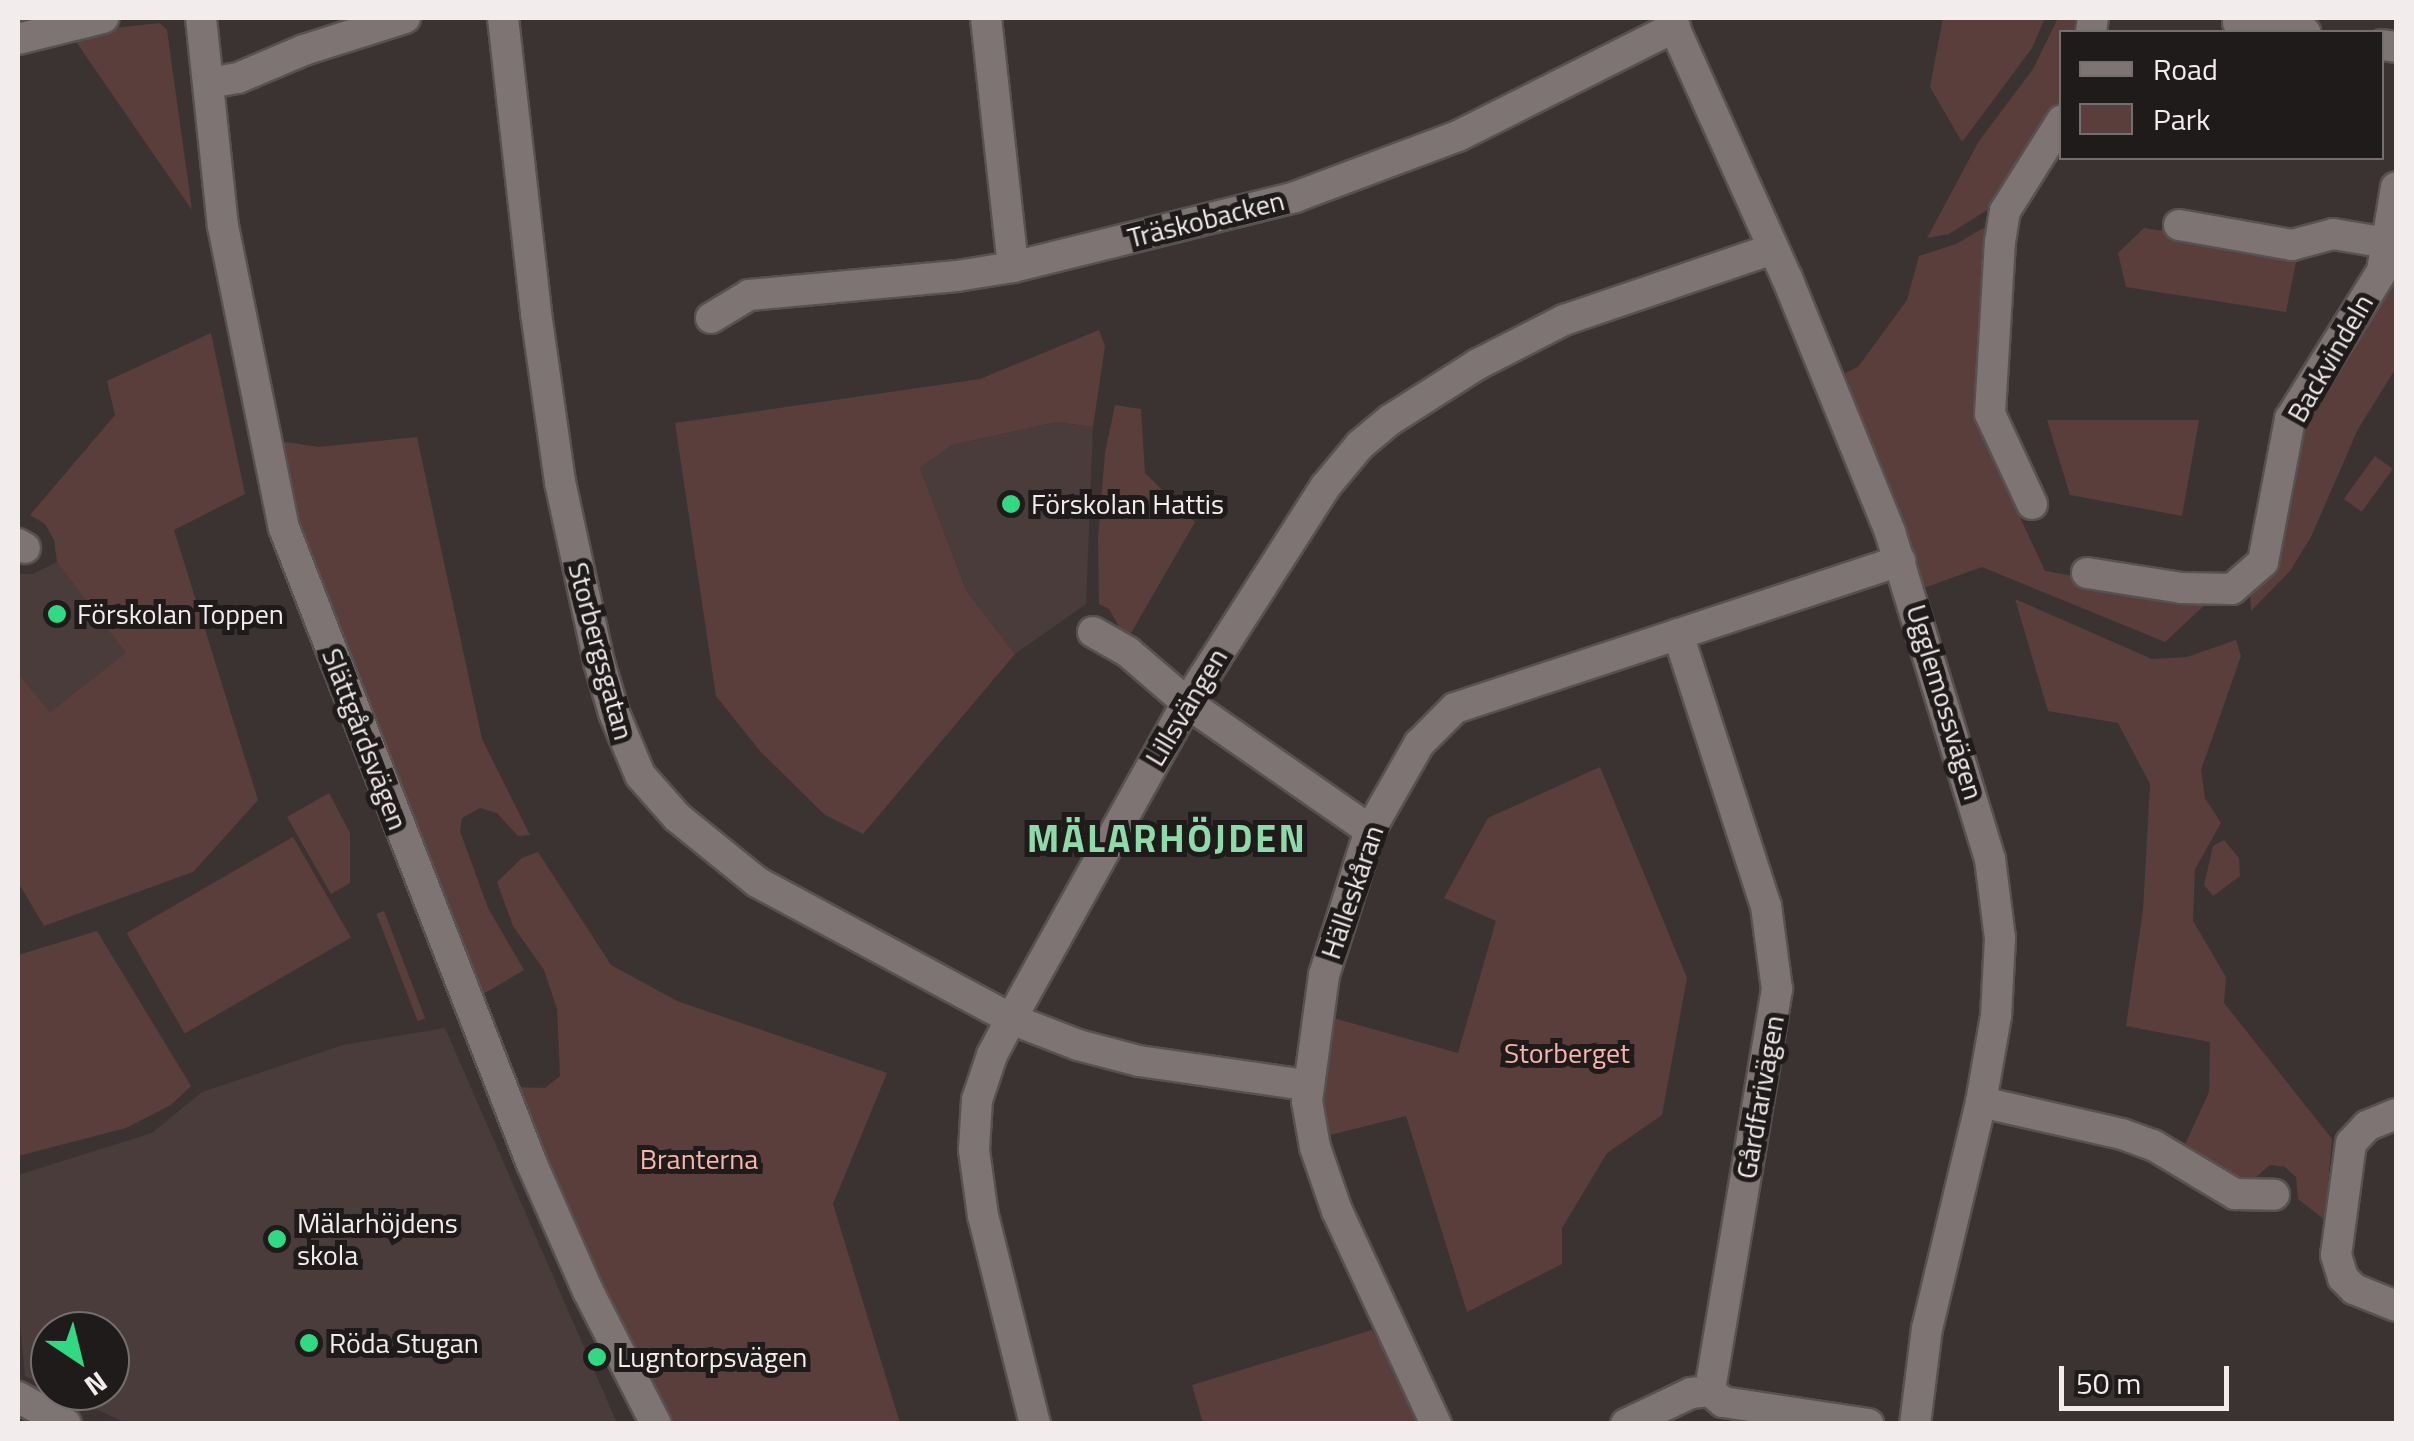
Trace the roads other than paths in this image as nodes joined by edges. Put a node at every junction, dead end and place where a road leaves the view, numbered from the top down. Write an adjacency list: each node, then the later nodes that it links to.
1 (201, 18): 10 (street, Slättgårdsvägen)
2 (405, 18): 10 (street)
3 (504, 18): 25 (street, Storbergsgatan)
4 (986, 18): 16 (street)
5 (2238, 18): 8 (street)
6 (84, 19): 9 (street)
7 (1672, 22): 15 (street, Ugglemossvägen); 16 (street, Träskobacken)
8 (2292, 30)
9 (18, 39)
10 (209, 83): 34 (street, Slättgårdsvägen)
11 (2059, 125): 18 (street)
12 (2396, 187): 14 (street, Backvindeln)
13 (2179, 224): 14 (street)
14 (2387, 243): 20 (street, Backvindeln)
15 (1773, 249): 19 (street, Ugglemossvägen); 23 (street, Lillsvängen)
16 (1013, 267): 17 (street, Träskobacken)
17 (712, 318)
18 (2032, 504)
19 (1900, 561): 22 (street, Hälleskåran); 27 (street, Ugglemossvägen)
20 (2087, 574)
21 (1093, 632): 23 (street)
22 (1678, 634): 24 (street, Hälleskåran); 31 (street, Gårdfarivägen)
23 (1187, 703): 24 (street); 25 (street, Lillsvängen)
24 (1370, 830): 26 (street, Hälleskåran)
25 (1010, 1019): 26 (street, Storbergsgatan); 35 (street, Lillsvängen)
26 (1306, 1085): 36 (street, Hälleskåran)
27 (1981, 1102): 29 (street); 39 (street, Ugglemossvägen)
28 (2396, 1114): 30 (street)
29 (2274, 1195)
30 (2396, 1306)
31 (1710, 1391): 37 (street); 38 (street)
32 (18, 1397): 33 (street)
33 (66, 1424)
34 (656, 1424)
35 (1035, 1424)
36 (1436, 1424)
37 (1626, 1424)
38 (1868, 1424)
39 (1915, 1424)

